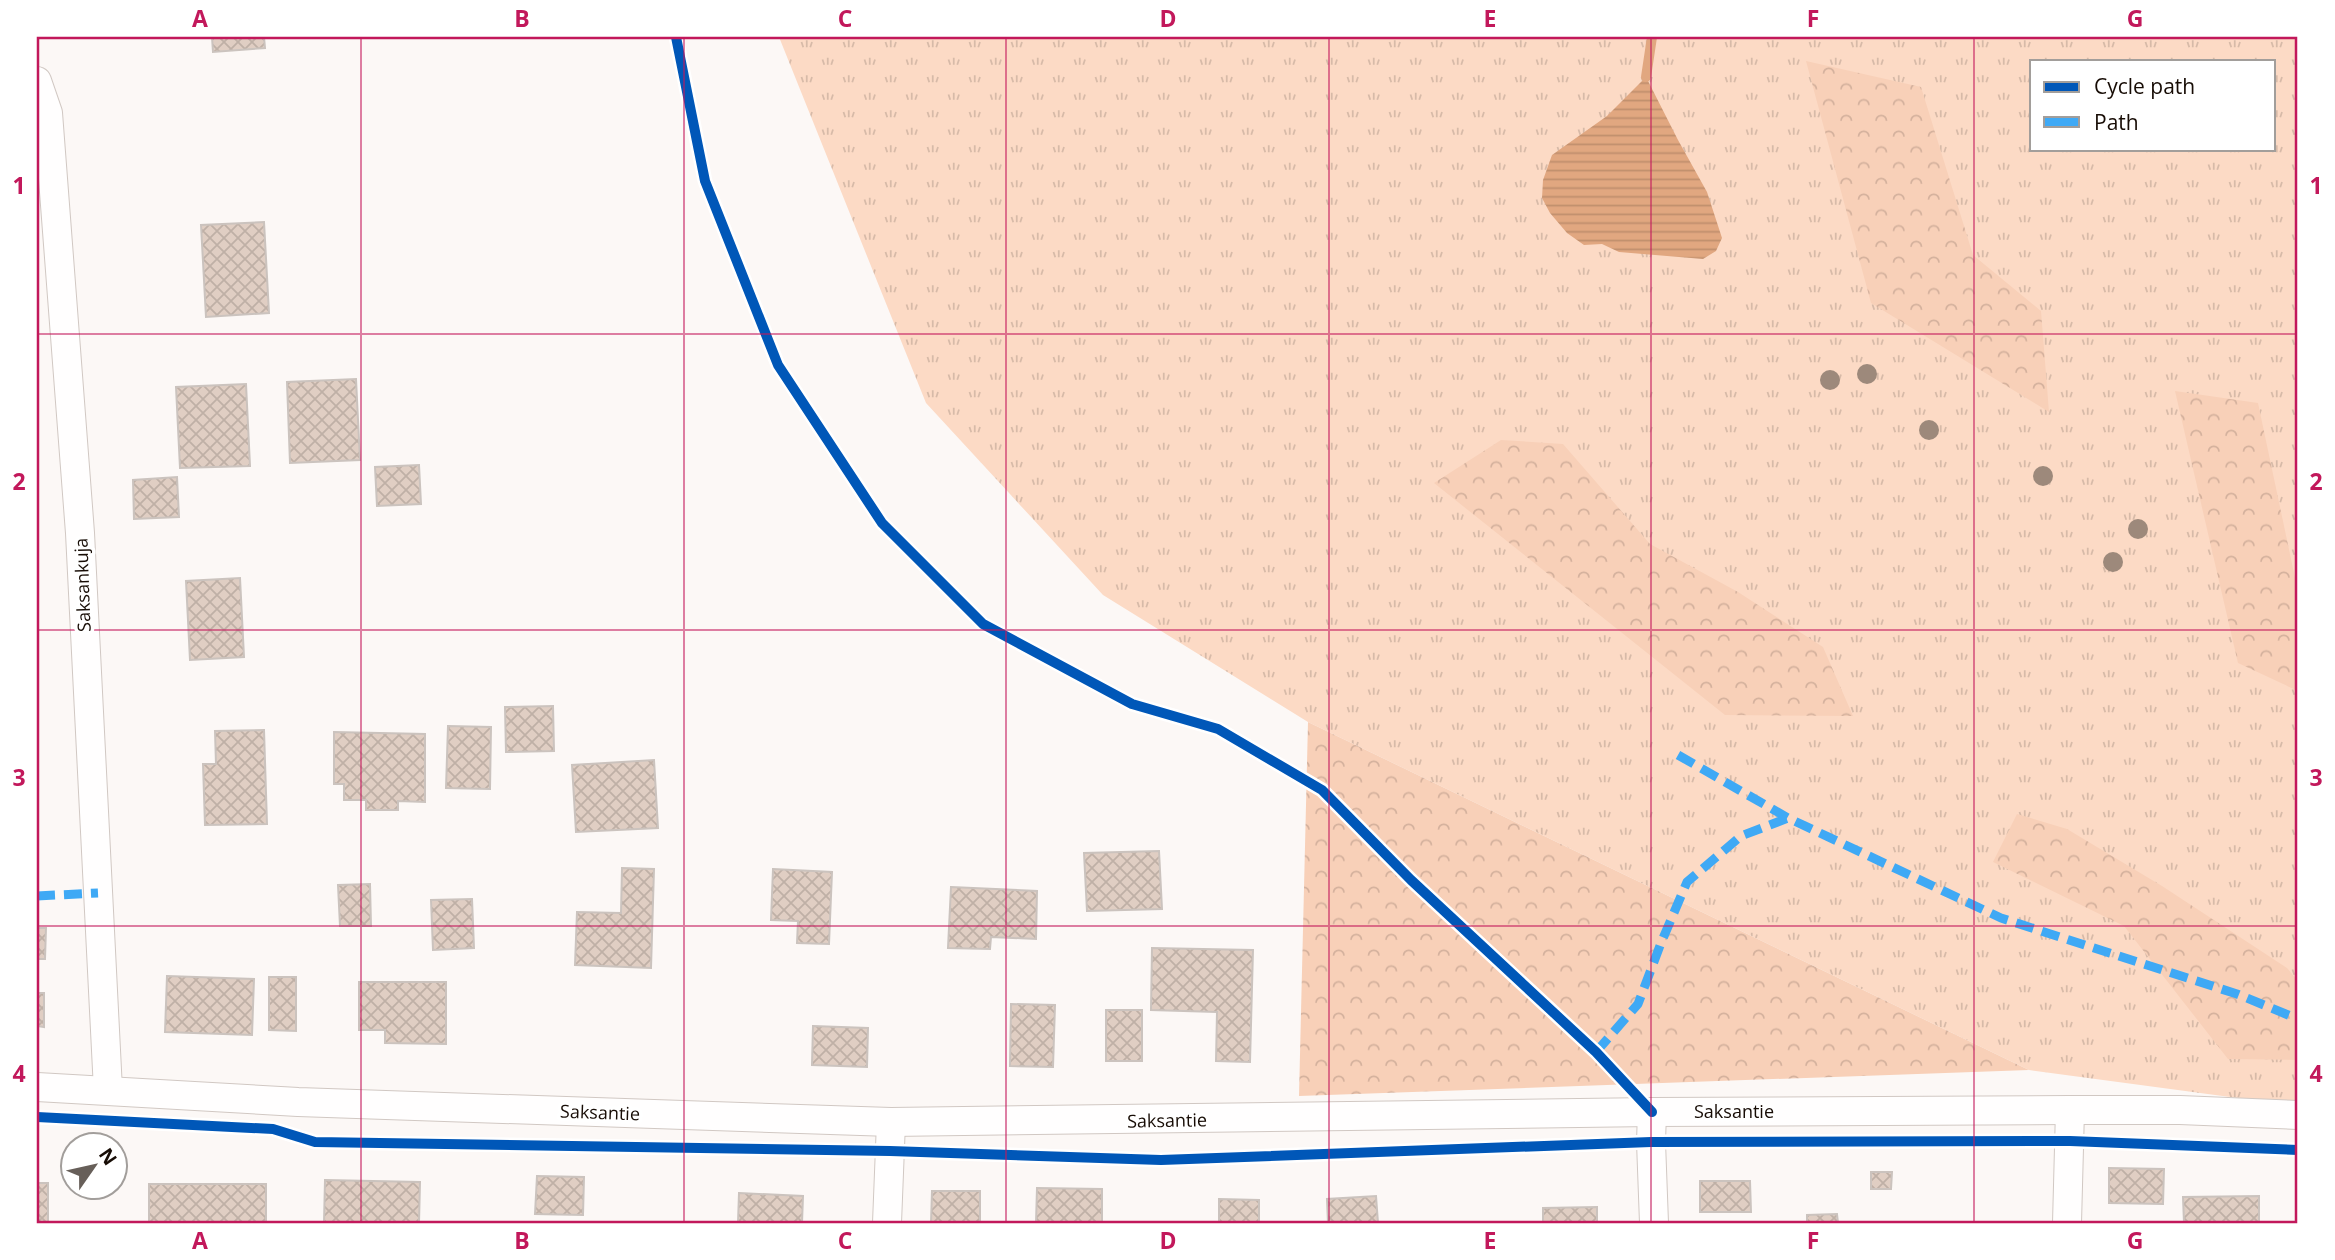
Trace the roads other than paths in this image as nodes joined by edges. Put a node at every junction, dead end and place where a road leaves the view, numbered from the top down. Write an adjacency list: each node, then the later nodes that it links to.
1 (37, 82): 3 (street, Saksankuja)
2 (37, 1087): 3 (street, Saksantie)
3 (108, 1090): 7 (street, Saksantie)
4 (2070, 1110): 5 (street, Saksantie); 6 (street, Saksantie); 10 (street)
5 (1652, 1112): 7 (street, Saksantie); 9 (street)
6 (2298, 1115)
7 (891, 1122): 8 (street)
8 (887, 1223)
9 (1654, 1223)
10 (2067, 1223)

